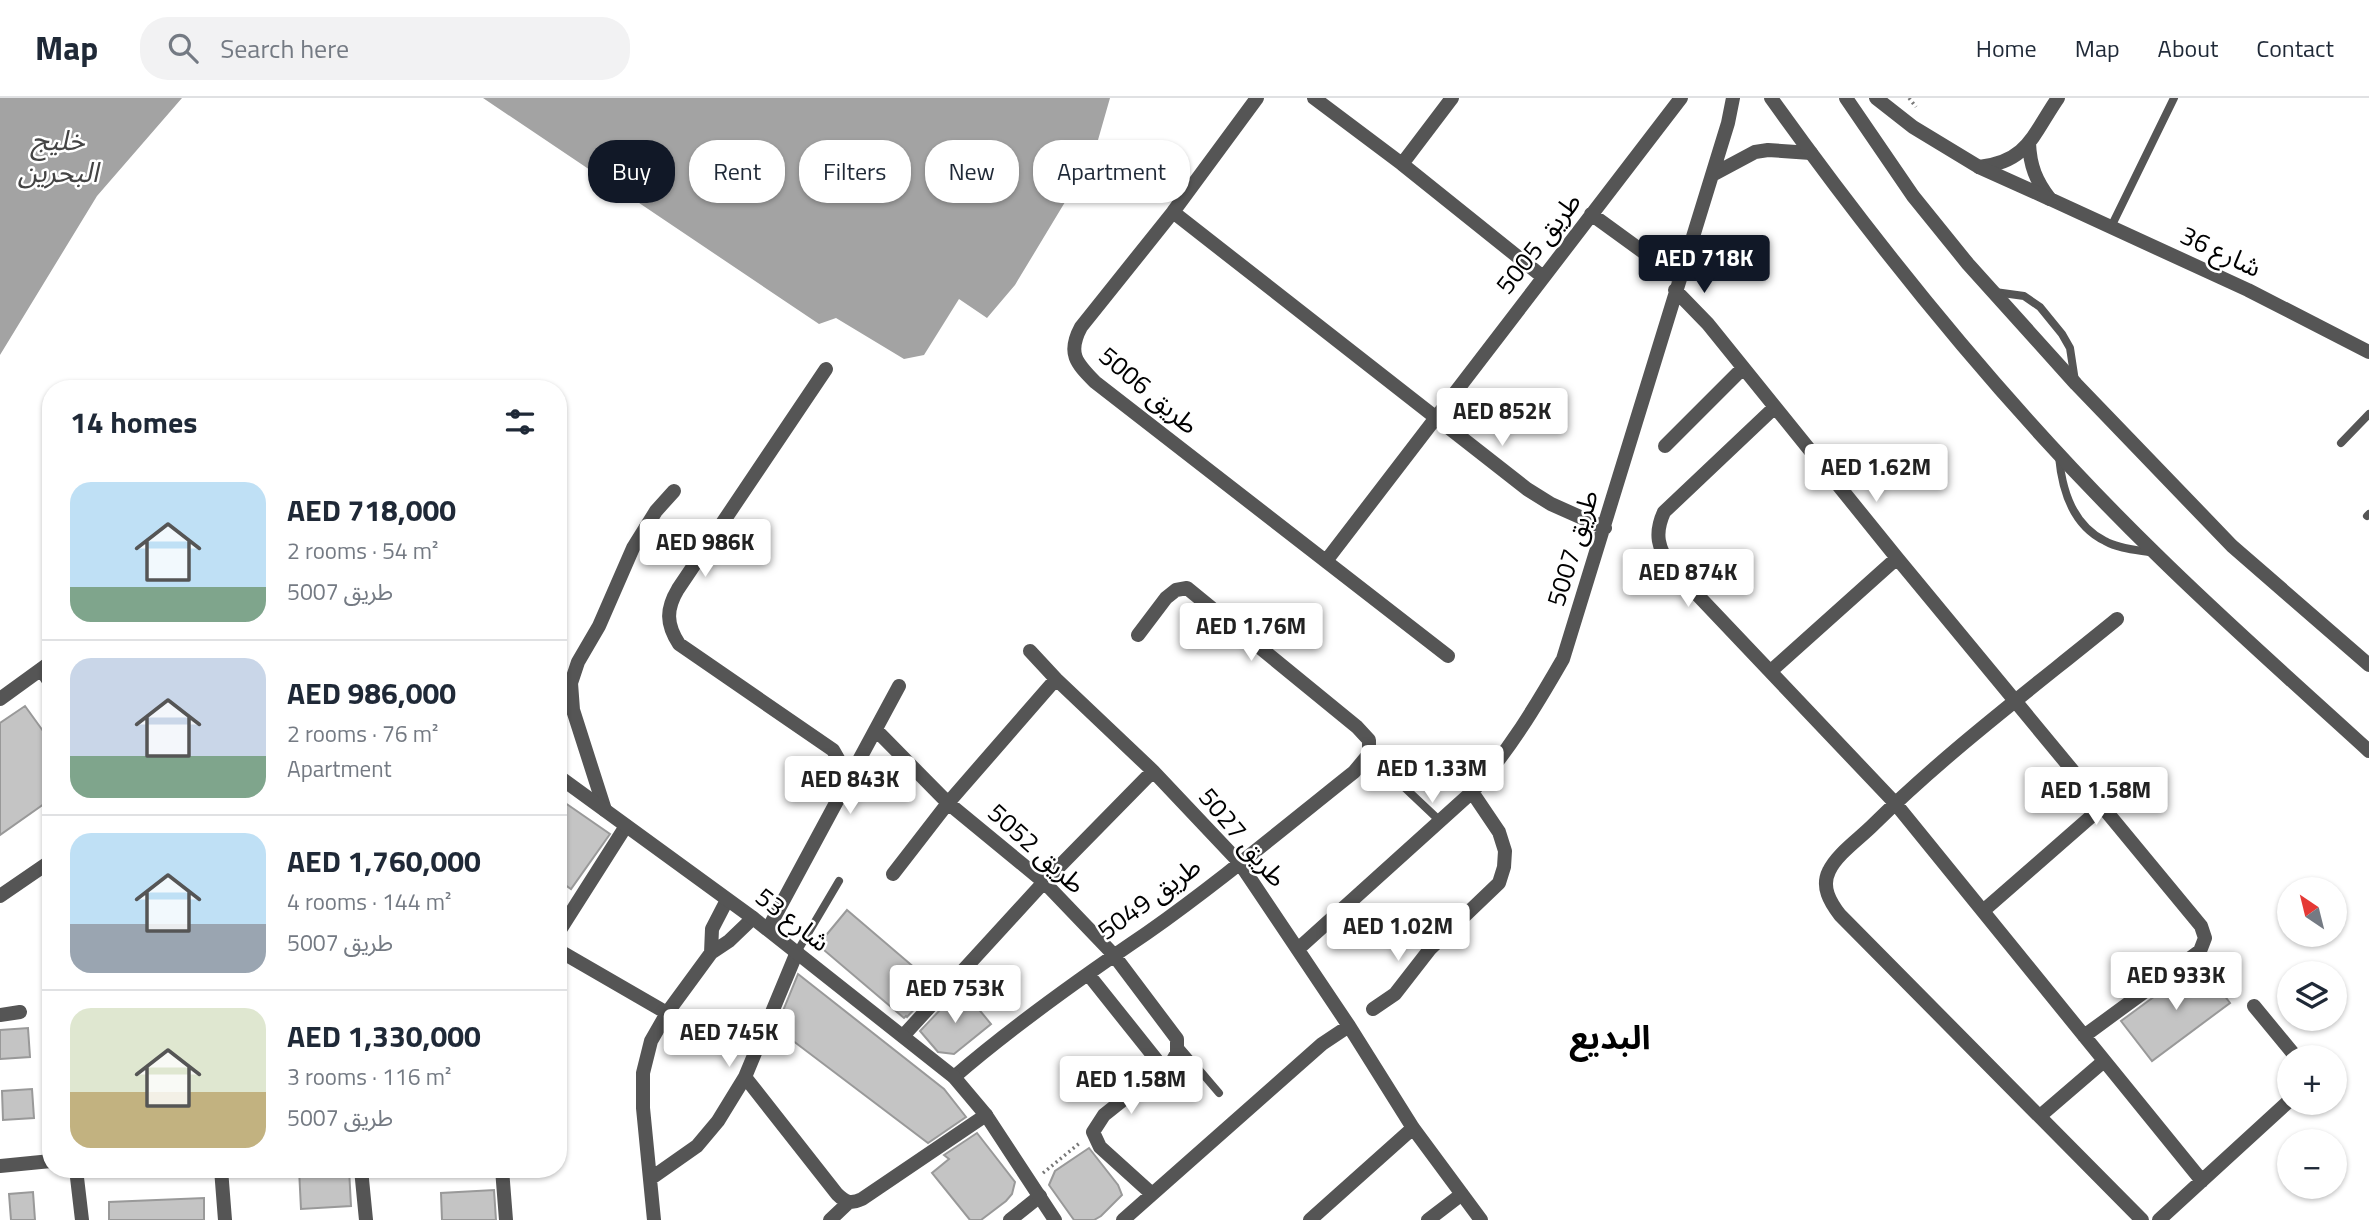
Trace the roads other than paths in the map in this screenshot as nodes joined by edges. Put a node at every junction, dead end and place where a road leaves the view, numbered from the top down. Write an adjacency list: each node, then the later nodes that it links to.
1 (1257, 98): 17 (street, طريق 5006)
2 (1314, 98): 13 (street)
3 (1452, 98): 13 (street)
4 (1681, 98): 18 (street, طريق 5005)
5 (1733, 98): 15 (street, طريق 5007)
6 (1771, 98): 12 (street)
7 (1846, 98): 22 (street)
8 (1876, 98): 14 (street, شارع 36)
9 (2058, 98): 11 (street)
10 (2174, 98): 19 (lane)
11 (2029, 143): 14 (street); 16 (street)
12 (1811, 153): 15 (street); 32 (street)
13 (1402, 164): 20 (street)
14 (1979, 167): 16 (street, شارع 36)
15 (1712, 175): 21 (street, طريق 5007)
16 (2050, 200): 19 (street, شارع 36)
17 (1173, 212): 29 (street); 37 (street, طريق 5006)
18 (1591, 214): 20 (street, طريق 5005); 21 (street)
19 (2111, 227): 23 (street, شارع 36)
20 (1543, 276): 29 (street, طريق 5005)
21 (1677, 284): 24 (street); 34 (street, طريق 5007)
22 (1993, 292): 26 (street); 26 (lane)
23 (2369, 352)
24 (1743, 368): 27 (street); 31 (street)
25 (827, 369): 52 (street)
26 (2076, 384): 42 (street)
27 (1775, 407): 36 (street); 44 (street)
28 (2369, 414): 30 (lane)
29 (1435, 418): 34 (street); 37 (street, طريق 5005)
30 (2341, 443)
31 (1665, 446)
32 (2058, 454): 35 (street); 35 (lane)
33 (674, 491): 59 (street)
34 (1605, 528): 55 (street, طريق 5007)
35 (2155, 554): 50 (street)
36 (1897, 558): 44 (street); 48 (street)
37 (1326, 561): 41 (street, طريق 5006)
38 (2117, 619): 48 (street)
39 (1138, 635): 51 (street)
40 (1030, 651): 45 (street, طريق 5027)
41 (1448, 656)
42 (2369, 665)
43 (42, 669): 47 (street)
44 (1772, 670): 57 (street)
45 (1056, 679): 53 (street, طريق 5027); 56 (street)
46 (899, 686): 49 (street)
47 (0, 699)
48 (2015, 701): 57 (street); 58 (street)
49 (876, 730): 52 (street); 56 (street, طريق 5052)
50 (2369, 751)
51 (1369, 754): 60 (lane); 62 (street, طريق 5049)
52 (857, 766): 72 (street)
53 (1153, 771): 62 (street, طريق 5027); 66 (street)
54 (567, 783): 59 (street, شارع 53)
55 (1472, 792): 60 (street, طريق 5007); 80 (street)
56 (948, 803): 64 (street); 66 (street, طريق 5052)
57 (1895, 803): 69 (street); 96 (street)
58 (2102, 807): 69 (street); 86 (street)
59 (605, 810): 61 (street, شارع 53)
60 (1440, 821): 73 (street, طريق 5007)
61 (626, 826): 68 (street, شارع 53); 71 (street)
62 (1239, 862): 73 (street, طريق 5027); 76 (street, طريق 5049)
63 (42, 866): 67 (street)
64 (894, 874)
65 (839, 881): 74 (lane)
66 (1044, 882): 76 (street, طريق 5052); 85 (street)
67 (0, 896)
68 (727, 900): 70 (street, شارع 53); 75 (street)
69 (1983, 911): 86 (street)
70 (753, 918): 72 (street, شارع 53); 75 (street)
71 (567, 919)
72 (768, 929): 74 (street, شارع 53)
73 (1298, 949): 84 (street, طريق 5027)
74 (797, 952): 85 (street, شارع 53); 91 (street)
75 (711, 953): 82 (street)
76 (1112, 954): 78 (street, طريق 5049); 87 (street, طريق 5052)
77 (567, 955): 82 (street)
78 (1088, 974): 90 (street); 92 (street, طريق 5049)
79 (2254, 1006): 88 (street)
80 (1373, 1009)
81 (20, 1012): 83 (street)
82 (667, 1013): 104 (street)
83 (0, 1015)
84 (1349, 1026): 97 (street, طريق 5027); 106 (street)
85 (902, 1036): 92 (street, شارع 53)
86 (2084, 1036): 89 (street)
87 (1178, 1045): 90 (street); 93 (lane)
88 (2286, 1045)
89 (2104, 1061): 96 (street); 105 (street)
90 (1163, 1068): 106 (street)
91 (745, 1077): 104 (street); 109 (street)
92 (954, 1077): 95 (street, شارع 53)
93 (1219, 1093)
94 (2277, 1112): 105 (street)
95 (986, 1115): 108 (street, شارع 53); 109 (street)
96 (2040, 1116): 122 (street)
97 (1413, 1128): 107 (street, طريق 5027); 119 (street)
98 (42, 1162): 99 (street)
99 (0, 1166)
100 (77, 1178): 110 (street)
101 (222, 1178): 111 (street)
102 (362, 1178): 112 (street)
103 (503, 1178): 113 (street)
104 (650, 1179): 114 (street)
105 (2202, 1181): 123 (street)
106 (1152, 1194): 118 (street)
107 (1462, 1194): 120 (street); 121 (street, طريق 5027)
108 (1040, 1196): 116 (street); 117 (street, شارع 53)
109 (848, 1203): 115 (street)
110 (82, 1220)
111 (225, 1220)
112 (366, 1220)
113 (506, 1220)
114 (654, 1220)
115 (830, 1220)
116 (1010, 1220)
117 (1055, 1220)
118 (1124, 1220)
119 (1310, 1220)
120 (1427, 1220)
121 (1481, 1220)
122 (2141, 1220)
123 (2159, 1220)

